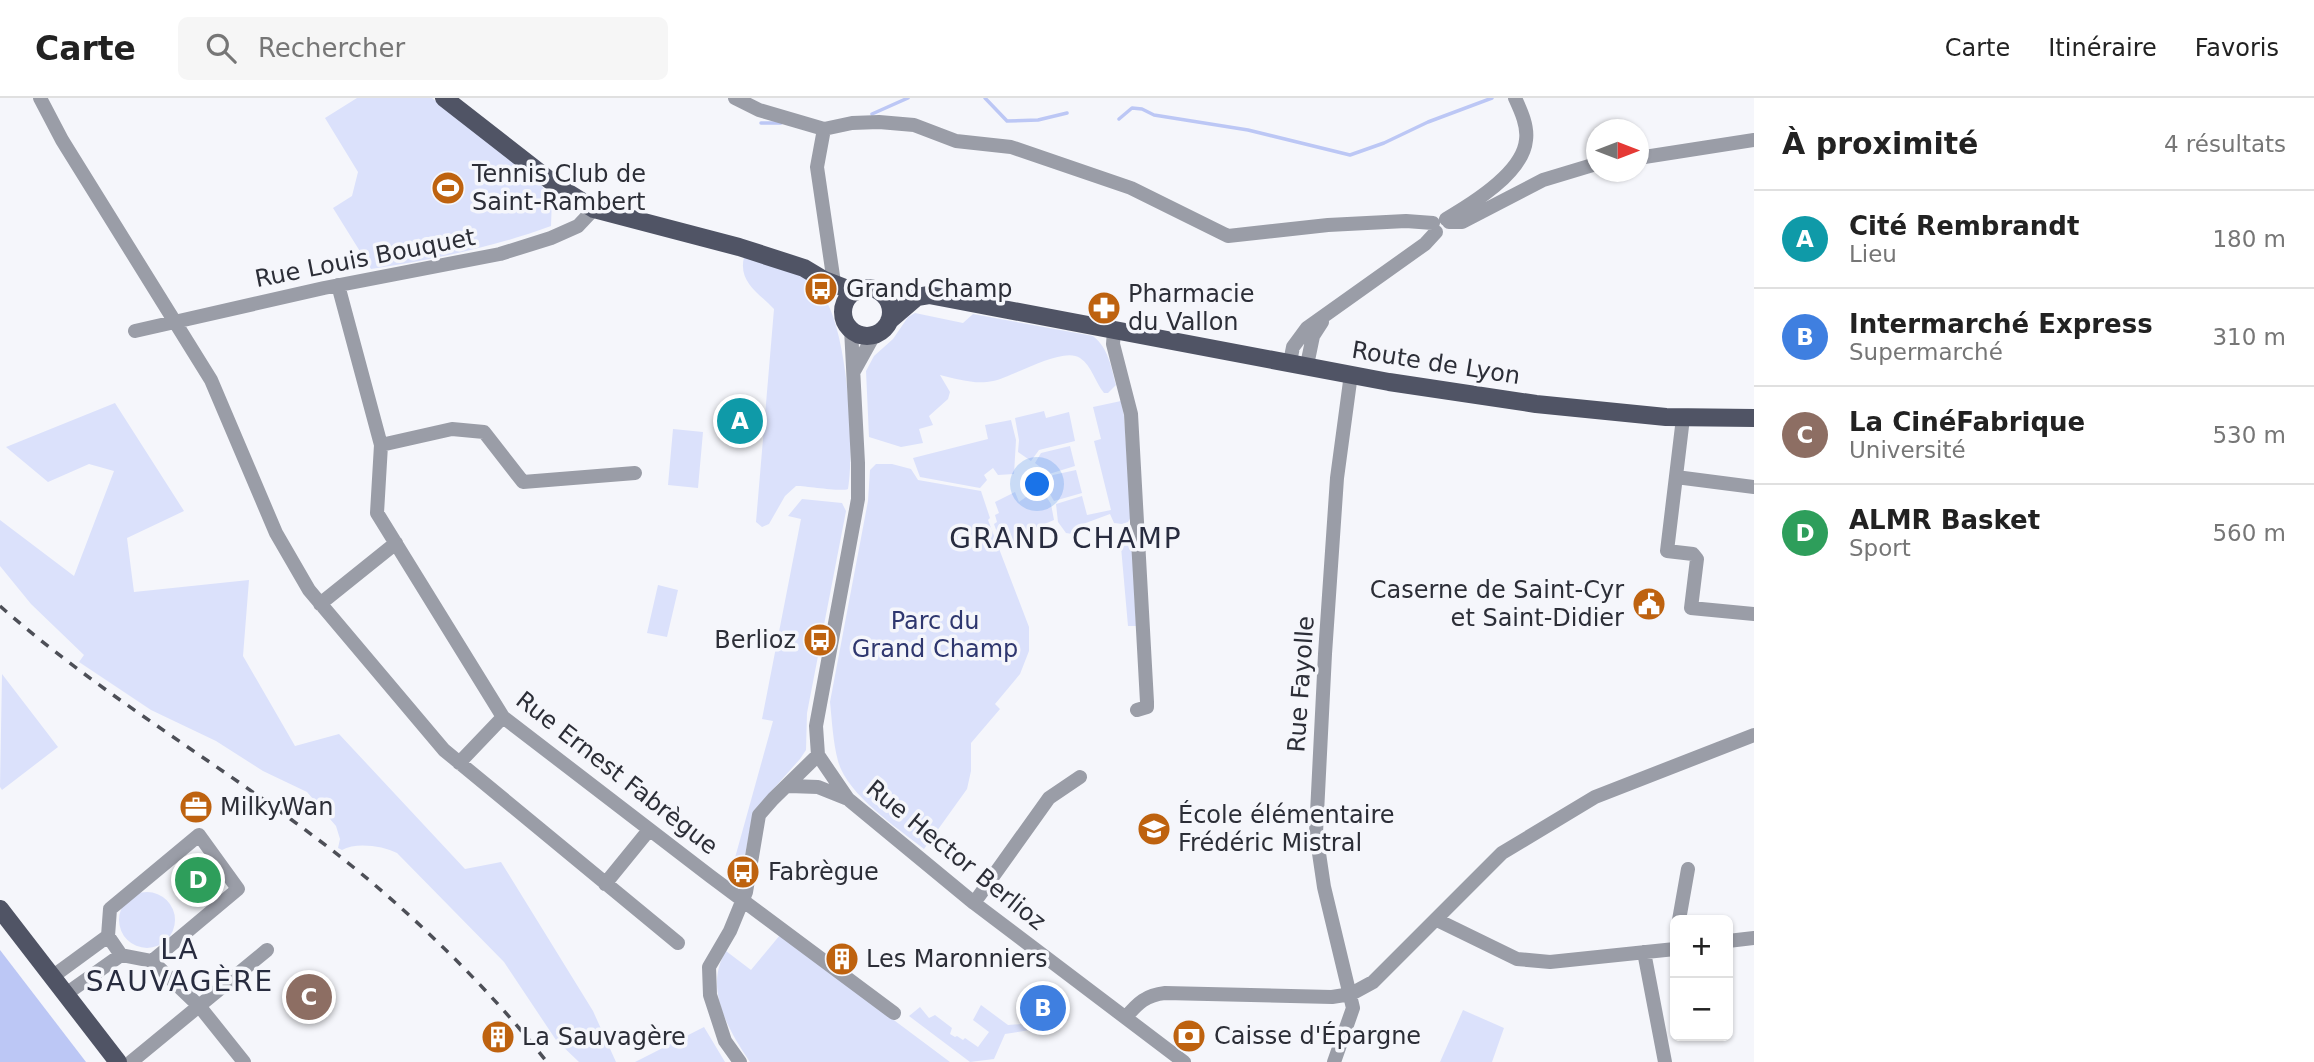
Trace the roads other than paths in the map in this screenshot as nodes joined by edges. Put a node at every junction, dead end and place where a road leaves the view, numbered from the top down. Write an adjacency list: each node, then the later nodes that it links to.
1 (40, 98): 18 (street)
2 (444, 98): 9 (main road)
3 (735, 98): 5 (street)
4 (1516, 98): 10 (street)
5 (824, 130): 10 (street); 11 (street)
6 (1754, 140): 7 (street)
7 (1649, 156)
8 (1586, 167): 10 (street)
9 (594, 209): 11 (main road); 12 (street, Rue Louis Bouquet)
10 (1441, 224): 23 (street)
11 (829, 281): 13 (main road); 16 (main road)
12 (338, 285): 18 (street, Rue Louis Bouquet); 28 (street, Rue Ernest Fabrègue)
13 (855, 292): 14 (main road); 16 (main road)
14 (883, 295): 15 (main road); 17 (main road)
15 (917, 297): 17 (main road); 21 (main road, Route de Lyon)
16 (844, 309): 19 (main road)
17 (889, 321): 22 (main road)
18 (174, 322): 20 (street, Rue Louis Bouquet); 33 (street)
19 (851, 329): 22 (main road); 24 (street)
20 (135, 331)
21 (1114, 331): 23 (main road, Route de Lyon); 35 (street)
22 (874, 335): 24 (street)
23 (1298, 364): 25 (main road, Route de Lyon)
24 (854, 372): 38 (street)
25 (1351, 374): 26 (main road, Route de Lyon); 63 (street, Rue Fayolle)
26 (1683, 418): 27 (main road, Route de Lyon); 30 (street)
27 (1754, 418)
28 (381, 445): 29 (street); 32 (street, Rue Ernest Fabrègue)
29 (635, 473)
30 (1676, 477): 31 (street); 34 (street)
31 (1754, 487)
32 (396, 543): 33 (street); 36 (street, Rue Ernest Fabrègue)
33 (320, 604): 39 (street)
34 (1754, 614)
35 (1137, 710)
36 (503, 717): 39 (street); 44 (street, Rue Ernest Fabrègue)
37 (1754, 735): 51 (street)
38 (818, 755): 40 (street, Rue Hector Berlioz); 42 (street)
39 (458, 762): 46 (street)
40 (827, 769): 42 (street); 43 (street, Rue Hector Berlioz)
41 (1080, 778): 48 (street)
42 (789, 786): 43 (street); 47 (street)
43 (848, 799): 48 (street, Rue Hector Berlioz)
44 (649, 830): 46 (street); 47 (street, Rue Ernest Fabrègue)
45 (1688, 869): 50 (street)
46 (605, 884): 55 (street)
47 (743, 900): 65 (street, Rue Ernest Fabrègue); 70 (street)
48 (974, 902): 66 (street, Rue Hector Berlioz)
49 (0, 909): 61 (main road)
50 (1680, 915)
51 (1437, 920): 58 (street); 63 (street)
52 (107, 936): 59 (street); 60 (street); 61 (street)
53 (1754, 938): 54 (street)
54 (1733, 941)
55 (678, 943)
56 (1670, 948): 58 (street)
57 (267, 950): 64 (street)
58 (1644, 952): 73 (street)
59 (121, 955): 60 (street); 62 (street)
60 (152, 961): 64 (street)
61 (52, 976): 62 (main road)
62 (66, 994): 67 (main road)
63 (1351, 994): 66 (street); 72 (street)
64 (200, 1007): 68 (street); 69 (street)
65 (894, 1013)
66 (1126, 1017): 71 (street, Rue Hector Berlioz)
67 (118, 1062)
68 (131, 1062)
69 (244, 1062)
70 (740, 1062)
71 (1184, 1062)
72 (1334, 1062)
73 (1665, 1062)

